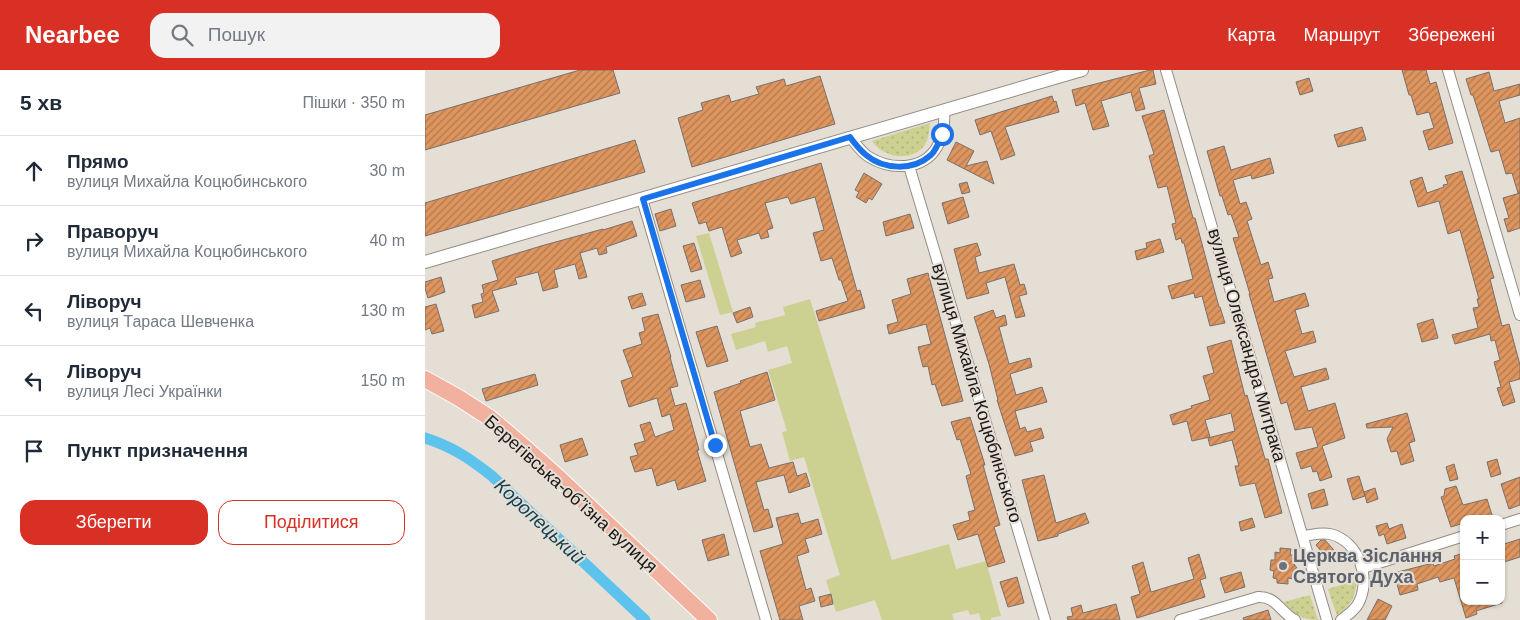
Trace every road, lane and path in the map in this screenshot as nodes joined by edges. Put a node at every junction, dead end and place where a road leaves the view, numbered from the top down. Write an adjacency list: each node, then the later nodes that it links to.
1 (1082, 70): 4 (street)
2 (1167, 70): 13 (street, вулиця Олександра Митрака)
3 (1448, 70): 9 (street)
4 (944, 110): 5 (street); 6 (street)
5 (850, 137): 6 (street); 7 (street)
6 (909, 166): 18 (street, вулиця Михайла Коцюбинського)
7 (643, 199): 8 (street); 17 (street)
8 (425, 262)
9 (1520, 315)
10 (425, 379): 16 (highway, Берегівська-обʼїзна вулиця)
11 (1520, 519): 12 (street)
12 (1505, 524)
13 (1303, 536): 15 (street); 21 (street, вулиця Олександра Митрака)
14 (1460, 537): 15 (street)
15 (1363, 568): 22 (street)
16 (709, 620)
17 (766, 620)
18 (1045, 620)
19 (1181, 620): 20 (street)
20 (1295, 620)
21 (1327, 620)
22 (1341, 620)

